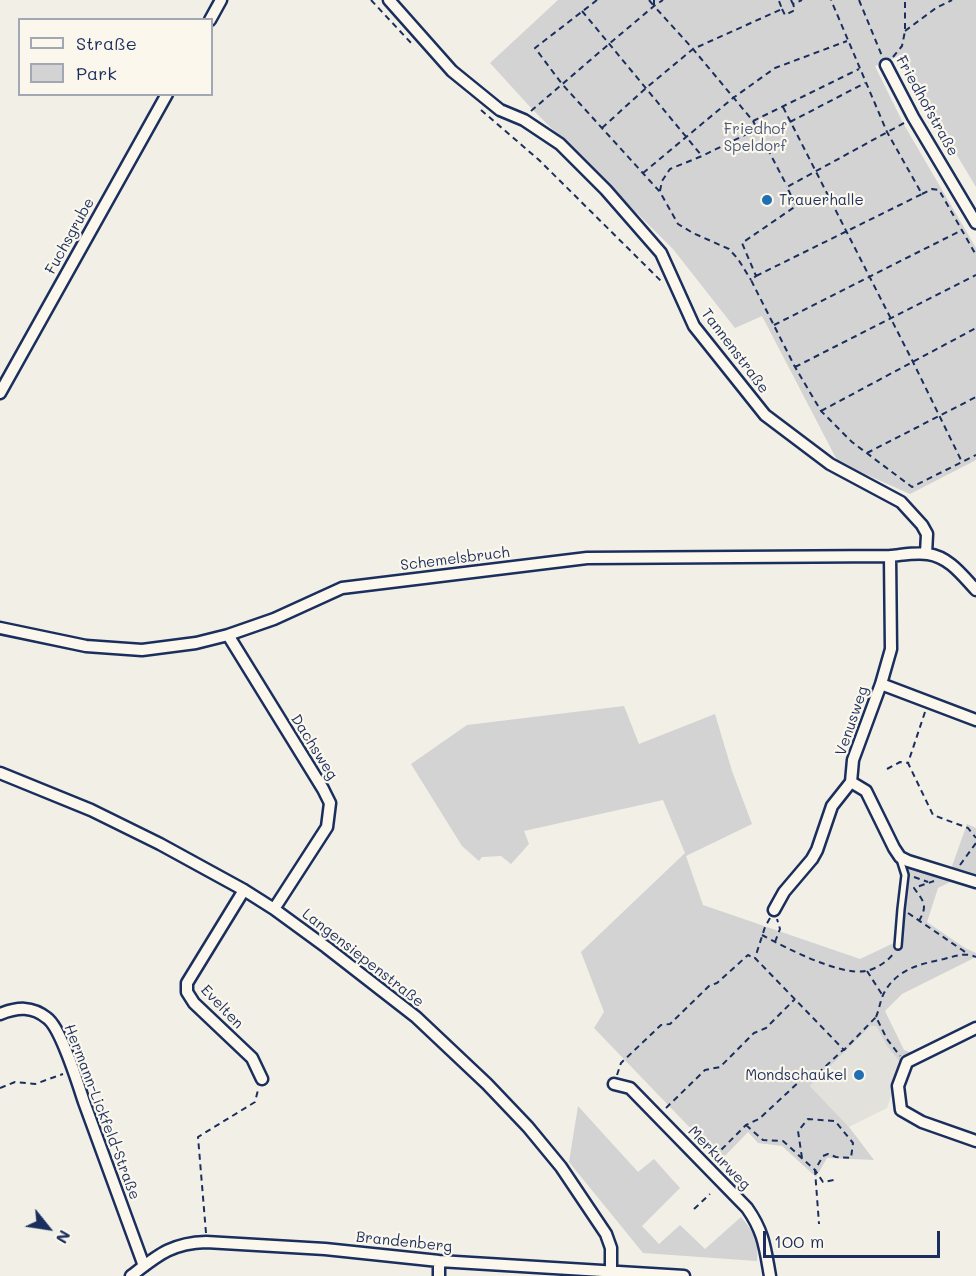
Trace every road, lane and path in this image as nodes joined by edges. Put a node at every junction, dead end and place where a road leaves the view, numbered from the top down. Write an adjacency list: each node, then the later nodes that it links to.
1 (221, 0): 19 (street)
2 (371, 0): 22 (path)
3 (389, 0): 35 (street, Tannenstraße)
4 (597, 0): 18 (path)
5 (649, 0): 16 (path)
6 (654, 0): 16 (path)
7 (663, 0): 16 (path)
8 (782, 0): 17 (path)
9 (791, 0): 15 (path)
10 (802, 0): 15 (path)
11 (831, 0): 21 (path)
12 (859, 0): 25 (path, Friedhofstraße)
13 (904, 0): 20 (path)
14 (952, 0): 20 (path)
15 (793, 4): 17 (path)
16 (654, 6): 23 (path); 24 (path)
17 (782, 9): 24 (path)
18 (582, 11): 23 (path); 28 (path)
19 (211, 18)
20 (905, 31): 25 (path)
21 (847, 41): 26 (path); 31 (path)
22 (412, 44)
23 (609, 44): 28 (path); 29 (path)
24 (693, 49): 29 (path); 31 (path)
25 (886, 65): 34 (street, Friedhofstraße)
26 (859, 69): 27 (path); 33 (path)
27 (866, 83): 37 (path); 40 (path)
28 (562, 84): 35 (path); 38 (path)
29 (646, 88): 38 (path); 41 (path)
30 (166, 96): 62 (street, Fuchsgrube)
31 (733, 98): 36 (path); 41 (path)
32 (476, 105): 56 (path)
33 (783, 107): 36 (path); 37 (path)
34 (913, 117): 40 (path); 48 (street, Friedhofstraße)
35 (524, 120): 69 (street, Tannenstraße)
36 (753, 121): 39 (path)
37 (790, 122): 43 (path)
38 (602, 128): 44 (path)
39 (757, 129): 42 (path); 45 (path)
40 (887, 132): 43 (path); 47 (path)
41 (686, 136): 42 (path); 44 (path)
42 (702, 156): 46 (path)
43 (815, 171): 45 (path); 50 (path)
44 (643, 173): 46 (path)
45 (787, 186): 53 (path)
46 (660, 192): 55 (path)
47 (922, 194): 49 (path); 50 (path)
48 (976, 223)
49 (962, 230): 51 (path); 54 (path)
50 (846, 232): 53 (path); 54 (path)
51 (976, 255)
52 (976, 275): 57 (path)
53 (756, 276): 55 (path)
54 (870, 277): 57 (path); 58 (path)
55 (751, 280): 58 (path)
56 (662, 282)
57 (891, 318): 60 (path); 61 (path)
58 (774, 325): 61 (path)
59 (976, 328): 60 (path)
60 (913, 362): 64 (path); 65 (path)
61 (795, 368): 64 (path)
62 (0, 393)
63 (976, 397): 65 (path)
64 (821, 411): 66 (path)
65 (939, 415): 66 (path); 68 (path)
66 (866, 453): 68 (path)
67 (976, 455): 68 (path)
68 (962, 462)
69 (926, 554): 70 (street, Schemelsbruch); 71 (street)
70 (890, 556): 73 (street, Schemelsbruch); 74 (street, Venusweg)
71 (976, 590)
72 (0, 628): 73 (street, Schemelsbruch)
73 (228, 635): 89 (street, Dachsweg)
74 (881, 684): 75 (street); 80 (street, Venusweg)
75 (928, 701): 76 (street); 77 (path)
76 (976, 720)
77 (909, 763): 78 (path); 81 (path)
78 (887, 769)
79 (0, 773): 88 (street, Langensiepenstraße)
80 (851, 782): 83 (street); 91 (street, Venusweg)
81 (976, 838)
82 (976, 843): 85 (path)
83 (900, 857): 84 (lane); 85 (street)
84 (905, 875): 87 (path); 90 (lane)
85 (954, 875): 86 (street); 87 (path)
86 (976, 882)
87 (931, 883): 92 (path)
88 (244, 890): 89 (street, Langensiepenstraße); 108 (street, Evelten)
89 (274, 909): 124 (street, Langensiepenstraße)
90 (901, 909): 92 (path); 95 (lane)
91 (774, 910): 93 (path); 94 (path)
92 (919, 921): 96 (path)
93 (762, 935): 94 (path); 98 (path)
94 (775, 942): 99 (path)
95 (898, 946): 99 (path)
96 (968, 954): 97 (path); 100 (path)
97 (976, 957)
98 (755, 958): 101 (path); 109 (path)
99 (867, 971): 100 (path)
100 (883, 996): 103 (path)
101 (796, 999): 105 (path); 111 (path)
102 (0, 1014): 107 (street, Hermann-Lickfeld-Straße)
103 (876, 1017): 105 (path); 106 (path)
104 (976, 1028): 106 (street)
105 (844, 1050): 112 (path)
106 (907, 1062): 113 (street)
107 (73, 1070): 110 (path); 123 (street, Hermann-Lickfeld-Straße)
108 (262, 1079): 121 (path)
109 (614, 1083): 111 (street, Merkurweg)
110 (0, 1088)
111 (658, 1116): 115 (street, Merkurweg)
112 (746, 1125): 114 (path); 115 (path)
113 (976, 1141)
114 (802, 1158): 116 (path); 116 (path)
115 (706, 1166): 128 (street, Merkurweg)
116 (815, 1170): 117 (path); 120 (path)
117 (834, 1180)
118 (710, 1194): 119 (path)
119 (694, 1209)
120 (819, 1224)
121 (206, 1242): 122 (street, Brandenberg); 123 (street, Brandenberg)
122 (439, 1261): 124 (street, Brandenberg); 126 (street)
123 (144, 1266): 125 (street, Brandenberg)
124 (611, 1271): 127 (street, Brandenberg)
125 (131, 1276)
126 (439, 1276)
127 (684, 1276)
128 (770, 1276)

